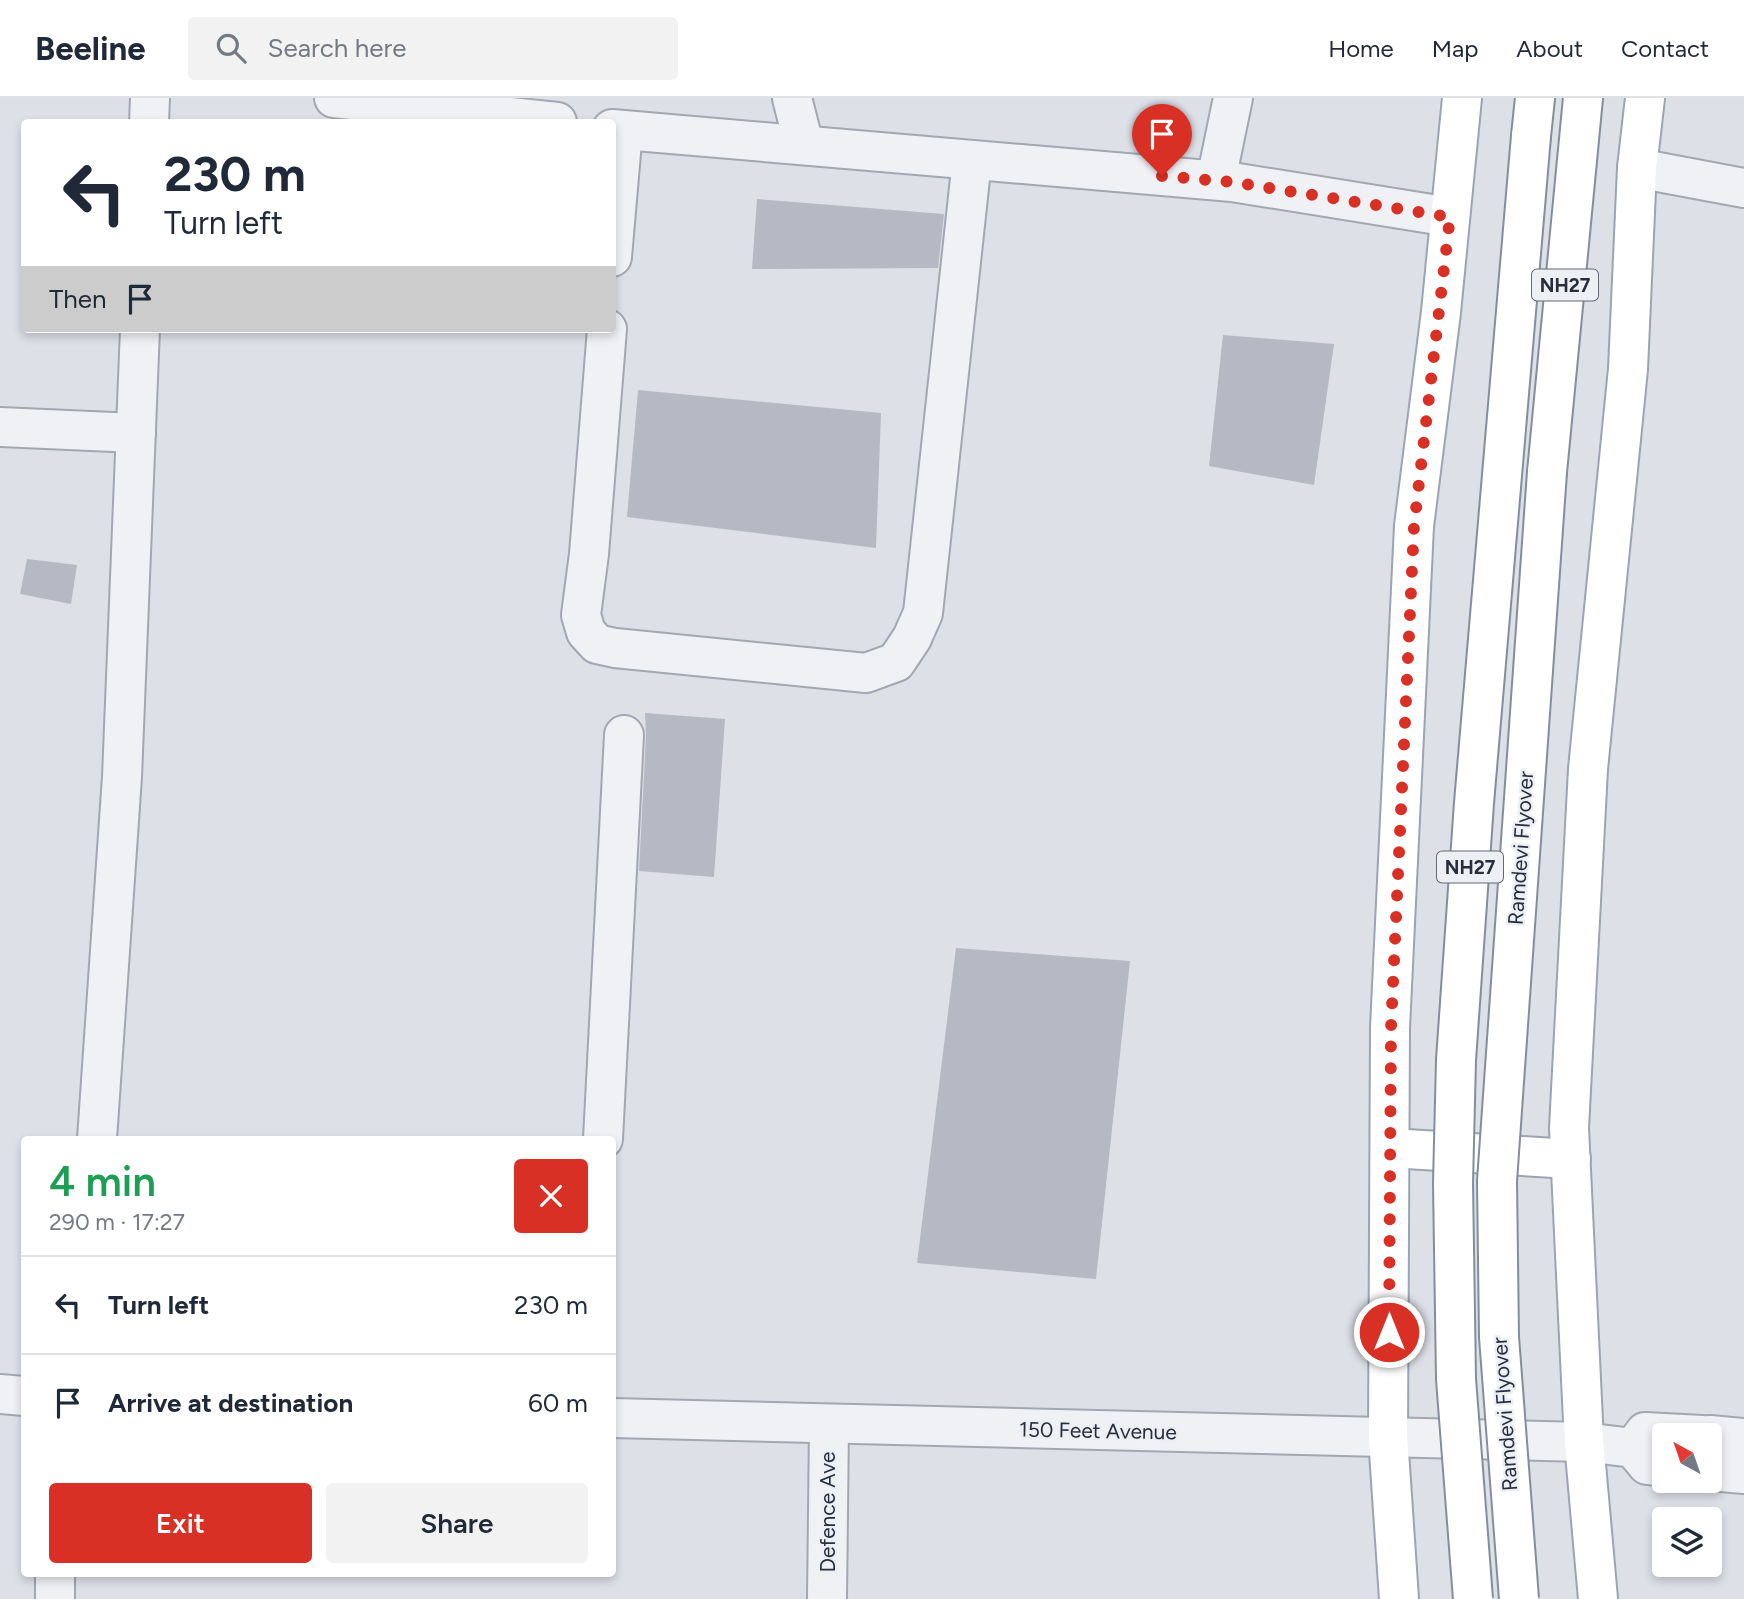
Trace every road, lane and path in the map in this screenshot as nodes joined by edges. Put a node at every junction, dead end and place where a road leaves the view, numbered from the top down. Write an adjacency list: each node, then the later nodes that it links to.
1 (150, 98): 9 (street)
2 (334, 98): 10 (street)
3 (792, 98): 12 (street)
4 (1233, 98): 16 (street)
5 (1462, 98): 18 (main road)
6 (1535, 98): 44 (main road, NH27, bridge)
7 (1583, 98): 45 (main road, Ramdevi Flyover / NH27, bridge)
8 (1645, 98): 14 (main road)
9 (149, 119)
10 (529, 119)
11 (618, 129): 12 (street); 15 (street)
12 (804, 145): 13 (street)
13 (972, 160): 16 (street); 20 (street)
14 (1637, 168): 17 (street); 27 (main road)
15 (616, 172)
16 (1216, 180): 18 (street)
17 (1744, 188)
18 (1450, 217): 26 (main road)
19 (140, 333): 22 (street)
20 (607, 333)
21 (0, 427): 22 (street)
22 (136, 433): 24 (street)
23 (624, 735): 25 (street)
24 (97, 1136)
25 (604, 1136)
26 (1390, 1148): 27 (main road); 33 (main road)
27 (1571, 1160): 36 (main road)
28 (0, 1394): 29 (street)
29 (21, 1396)
30 (616, 1418): 31 (street, 150 Feet Avenue)
31 (829, 1426): 33 (street, 150 Feet Avenue); 42 (street, Defence Ave)
32 (1652, 1432): 37 (street)
33 (1388, 1437): 36 (street, 150 Feet Avenue); 43 (main road)
34 (1722, 1437): 35 (street)
35 (1744, 1438)
36 (1584, 1442): 37 (street, 150 Feet Avenue); 46 (main road)
37 (1648, 1457)
38 (1722, 1472): 39 (street)
39 (1744, 1474)
40 (55, 1577): 41 (street)
41 (55, 1599)
42 (827, 1599)
43 (1399, 1599)
44 (1473, 1599)
45 (1519, 1599)
46 (1598, 1599)

